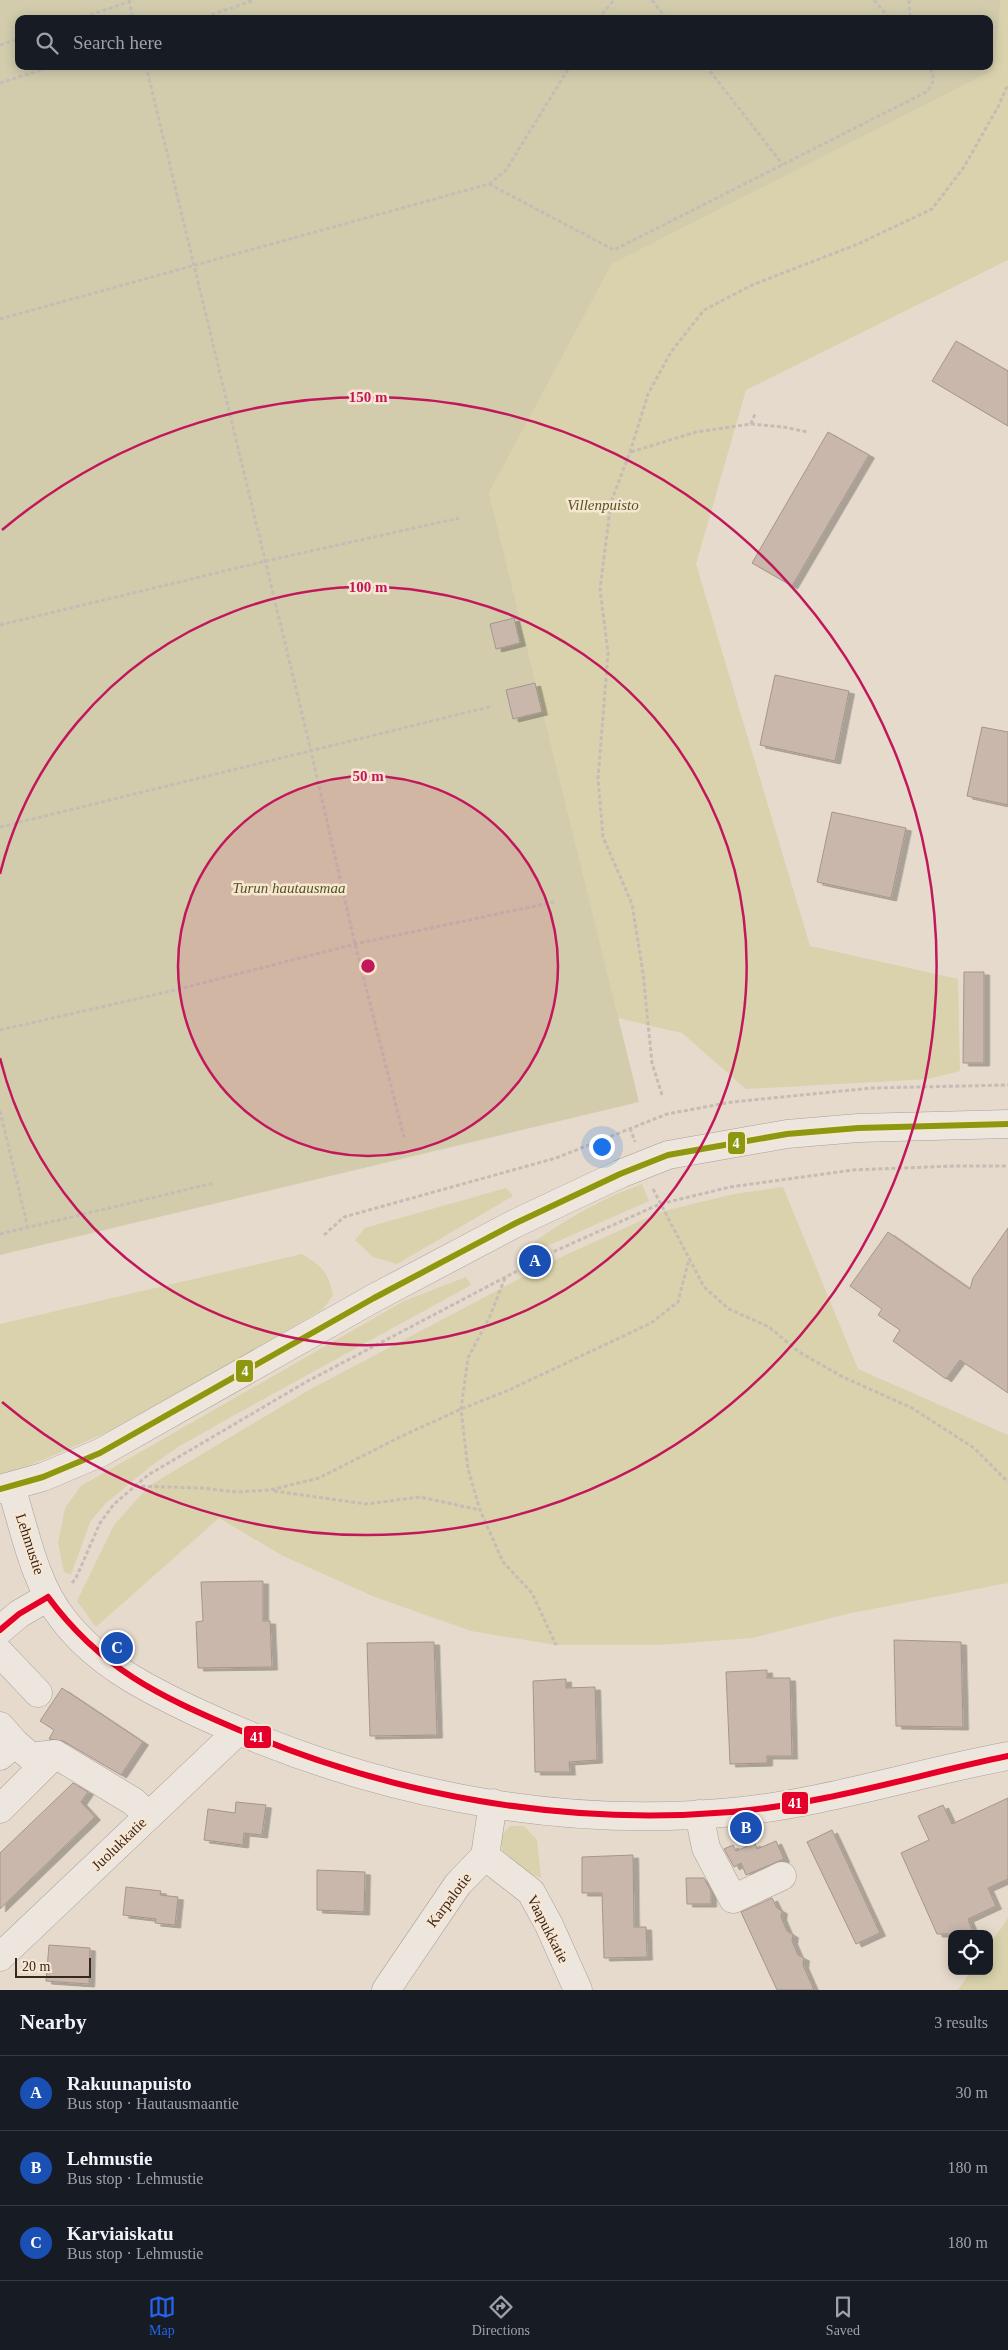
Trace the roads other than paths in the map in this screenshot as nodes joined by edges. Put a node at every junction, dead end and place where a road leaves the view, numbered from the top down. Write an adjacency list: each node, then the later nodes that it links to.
1 (1008, 1124): 2 (street)
2 (6, 1488): 3 (street, Lehmustie)
3 (48, 1597): 4 (street); 7 (street, Lehmustie)
4 (0, 1630)
5 (0, 1653): 6 (street)
6 (38, 1693)
7 (238, 1731): 11 (street, Lehmustie); 14 (street, Juolukkatie)
8 (5, 1742): 9 (street)
9 (55, 1754): 12 (street); 14 (street)
10 (1008, 1756): 13 (street, Lehmustie)
11 (493, 1804): 13 (street, Lehmustie); 15 (street)
12 (0, 1809)
13 (699, 1814): 16 (street)
14 (148, 1816): 17 (street, Juolukkatie)
15 (485, 1856): 18 (street, Karpalotie); 19 (street, Vaapukkatie)
16 (782, 1876)
17 (0, 1957)
18 (386, 1990)
19 (578, 1990)

